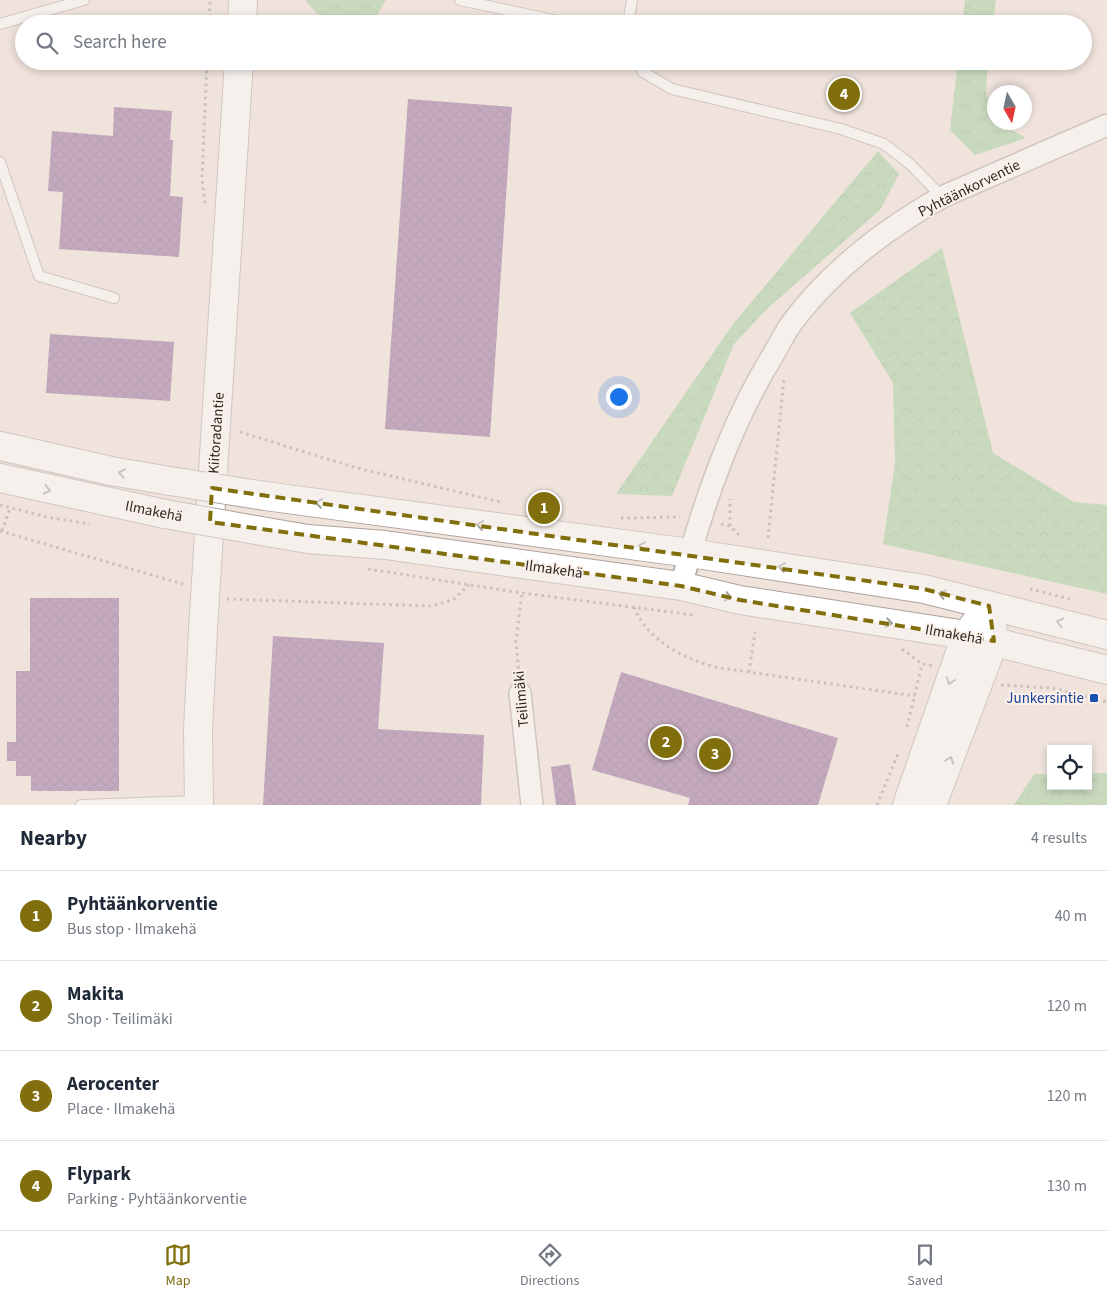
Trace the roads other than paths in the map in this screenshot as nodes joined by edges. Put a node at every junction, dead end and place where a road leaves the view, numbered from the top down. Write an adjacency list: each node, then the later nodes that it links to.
1 (84, 0): 5 (lane)
2 (243, 0): 6 (main road)
3 (460, 0): 7 (lane)
4 (632, 0): 8 (lane)
5 (32, 15)
6 (242, 15)
7 (530, 15)
8 (630, 15)
9 (15, 20): 10 (lane)
10 (0, 24)
11 (238, 70): 27 (main road, Kiitoradantie)
12 (642, 70): 15 (lane)
13 (1107, 125): 15 (street, Pyhtäänkorventie)
14 (0, 162): 16 (lane)
15 (942, 197): 19 (street, Pyhtäänkorventie)
16 (114, 298)
17 (0, 446): 19 (main road, Ilmakehä, one-way to 17, bridge)
18 (0, 478): 20 (main road, Ilmakehä, one-way to 20, bridge)
19 (690, 553): 20 (street, Pyhtäänkorventie); 21 (main road, Ilmakehä, one-way to 19)
20 (681, 586): 23 (main road, Ilmakehä, one-way to 23)
21 (989, 606): 22 (main road, Ilmakehä, one-way to 21); 23 (main road); 24 (main road)
22 (1107, 634)
23 (966, 635): 24 (main road, Ilmakehä); 30 (main road, one-way to 30)
24 (994, 641): 25 (main road, Ilmakehä); 31 (main road, one-way to 24)
25 (1107, 670)
26 (520, 692): 29 (street, Teilimäki)
27 (199, 803): 28 (lane)
28 (81, 805)
29 (532, 805)
30 (907, 805)
31 (932, 805)

